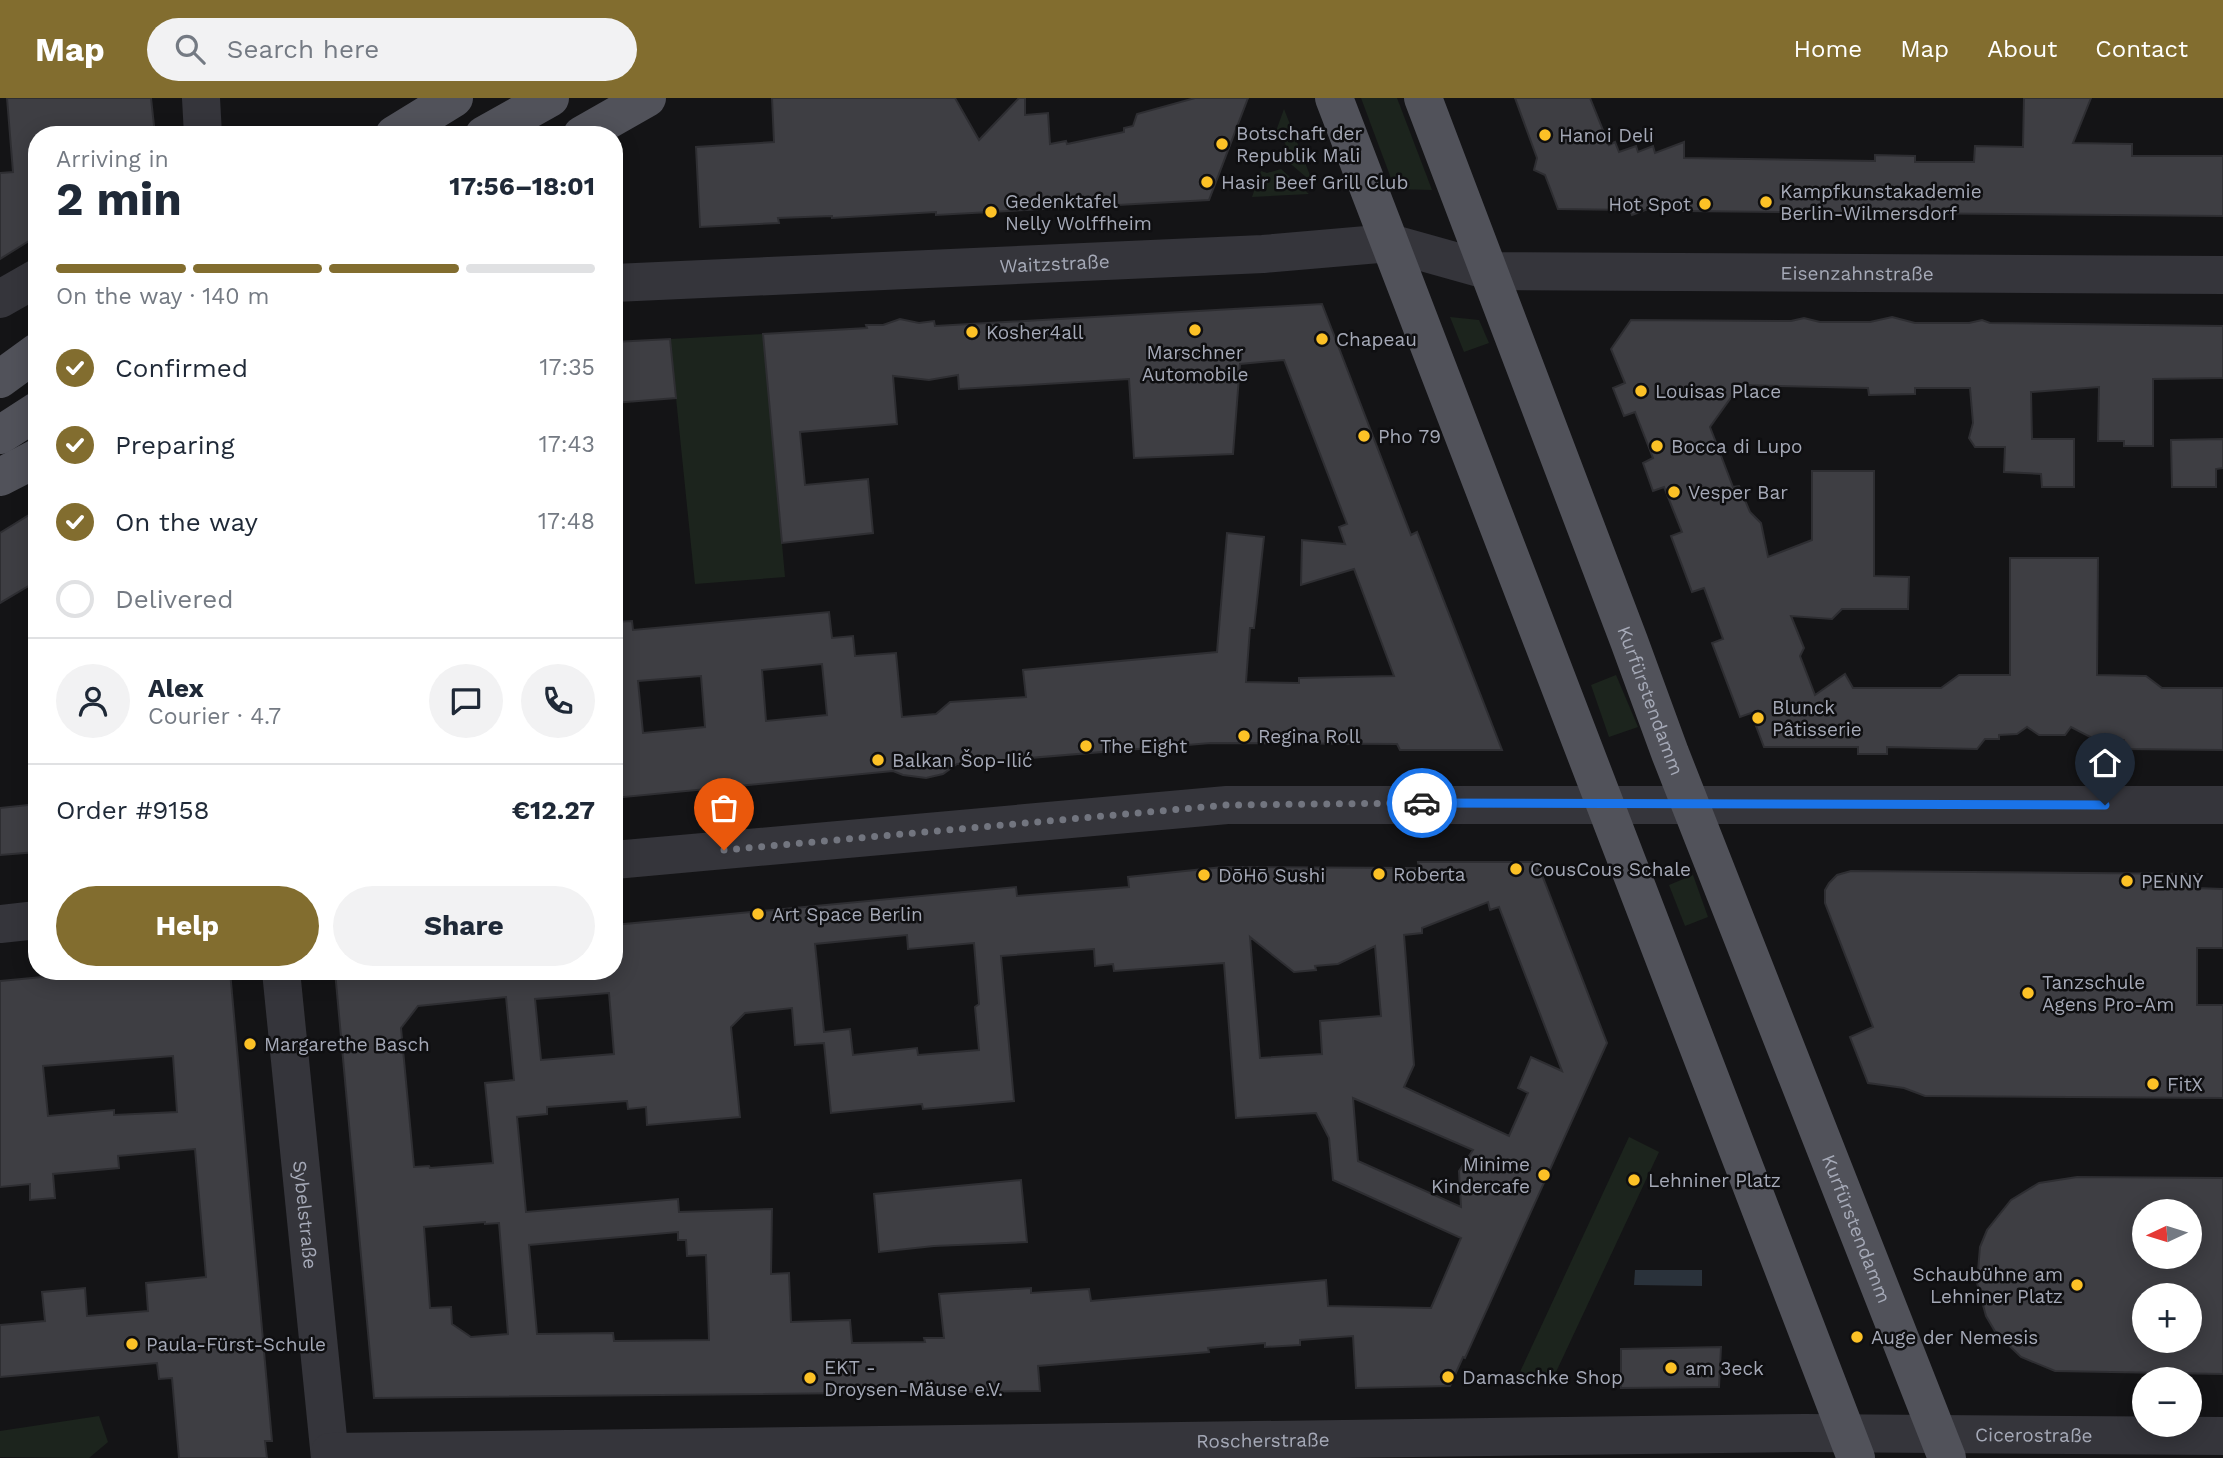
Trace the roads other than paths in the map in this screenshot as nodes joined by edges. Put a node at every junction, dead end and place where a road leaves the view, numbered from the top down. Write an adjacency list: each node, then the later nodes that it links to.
1 (454, 98): 6 (main road)
2 (550, 98): 7 (main road)
3 (647, 98): 8 (main road)
4 (1334, 98): 9 (main road)
5 (1423, 98): 10 (main road, Kurfürstendamm)
6 (409, 126)
7 (500, 126)
8 (598, 126)
9 (1390, 243): 10 (street, Waitzstraße); 13 (street, Waitzstraße); 22 (main road)
10 (1490, 271): 11 (street, Eisenzahnstraße); 21 (main road, Kurfürstendamm)
11 (2223, 275)
12 (28, 283): 14 (street)
13 (623, 283)
14 (0, 299)
15 (28, 359): 16 (main road)
16 (0, 379)
17 (28, 416): 18 (main road)
18 (1, 433)
19 (28, 463): 20 (main road)
20 (0, 477)
21 (1690, 803): 22 (street); 23 (street); 30 (main road, Kurfürstendamm)
22 (1605, 805): 24 (street); 29 (main road)
23 (2223, 805)
24 (623, 859)
25 (28, 921): 26 (street)
26 (0, 924)
27 (282, 980): 32 (street, Sybelstraße)
28 (2223, 1436): 30 (street, Cicerostraße)
29 (1852, 1445): 30 (street, Cicerostraße); 31 (street)
30 (1942, 1445)
31 (1480, 1447): 32 (street, Roscherstraße)
32 (330, 1455)

